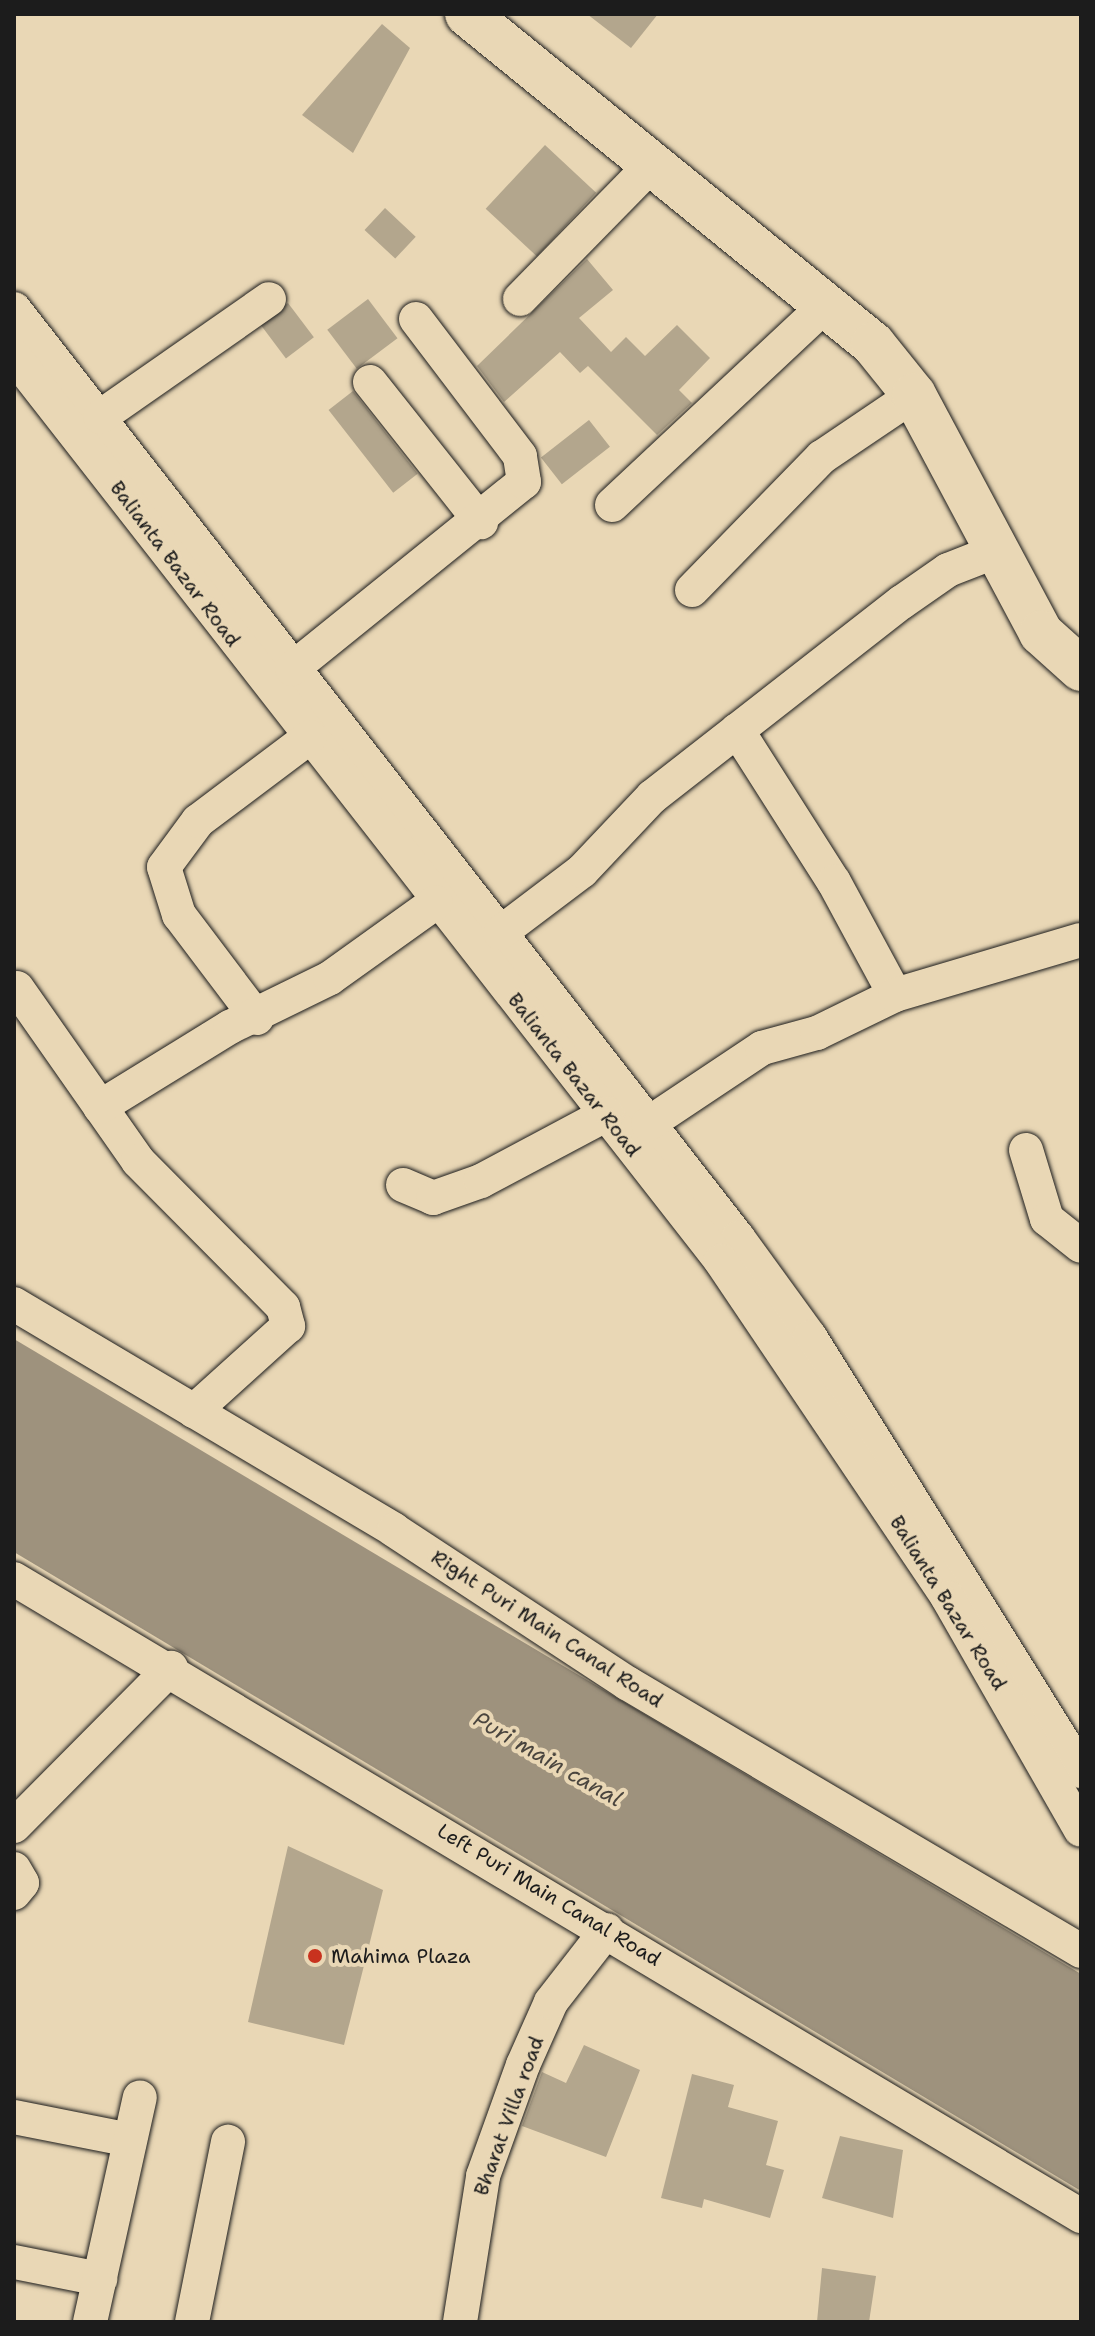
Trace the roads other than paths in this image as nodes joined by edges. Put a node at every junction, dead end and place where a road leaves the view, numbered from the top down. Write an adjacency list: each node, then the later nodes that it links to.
1 (467, 14): 2 (main road)
2 (651, 165): 4 (street); 5 (main road)
3 (269, 299): 11 (street)
4 (520, 299)
5 (827, 304): 10 (main road); 12 (street)
6 (14, 309): 11 (street, Balianta Bazar Road)
7 (416, 319): 13 (street)
8 (14, 356): 19 (street, Balianta Bazar Road)
9 (370, 382): 13 (street)
10 (914, 395): 14 (main road); 15 (street)
11 (100, 417): 16 (street, Balianta Bazar Road)
12 (612, 505)
13 (481, 522): 16 (street)
14 (994, 552): 17 (main road); 18 (street)
15 (692, 590)
16 (292, 669): 21 (street, Balianta Bazar Road)
17 (1081, 669)
18 (737, 730): 21 (street); 24 (street)
19 (310, 737): 20 (street, Balianta Bazar Road); 25 (street)
20 (436, 902): 25 (street); 27 (street, Balianta Bazar Road)
21 (500, 933): 28 (street, Balianta Bazar Road)
22 (1081, 940): 24 (street)
23 (17, 988): 26 (street)
24 (895, 995): 28 (street)
25 (257, 1018): 26 (street)
26 (100, 1107): 33 (street)
27 (607, 1114): 30 (street); 38 (street, Balianta Bazar Road)
28 (648, 1124): 36 (street, Balianta Bazar Road)
29 (1026, 1150): 31 (street)
30 (403, 1185)
31 (1081, 1246)
32 (14, 1304): 33 (street, Right Puri Main Canal Road)
33 (194, 1411): 42 (street, Right Puri Main Canal Road)
34 (14, 1579): 35 (street, Left Puri Main Canal Road)
35 (171, 1668): 37 (street); 41 (street, Left Puri Main Canal Road)
36 (1081, 1771)
37 (14, 1826)
38 (1081, 1830)
39 (14, 1869): 40 (street)
40 (14, 1893)
41 (607, 1930): 47 (street, Left Puri Main Canal Road); 52 (street, Bharat Villa road)
42 (1081, 1951)
43 (140, 2097): 45 (street)
44 (14, 2117): 45 (street)
45 (130, 2140): 49 (street)
46 (228, 2142): 51 (street)
47 (1081, 2216)
48 (14, 2262): 49 (street)
49 (100, 2279): 50 (street)
50 (90, 2322)
51 (192, 2322)
52 (460, 2322)

